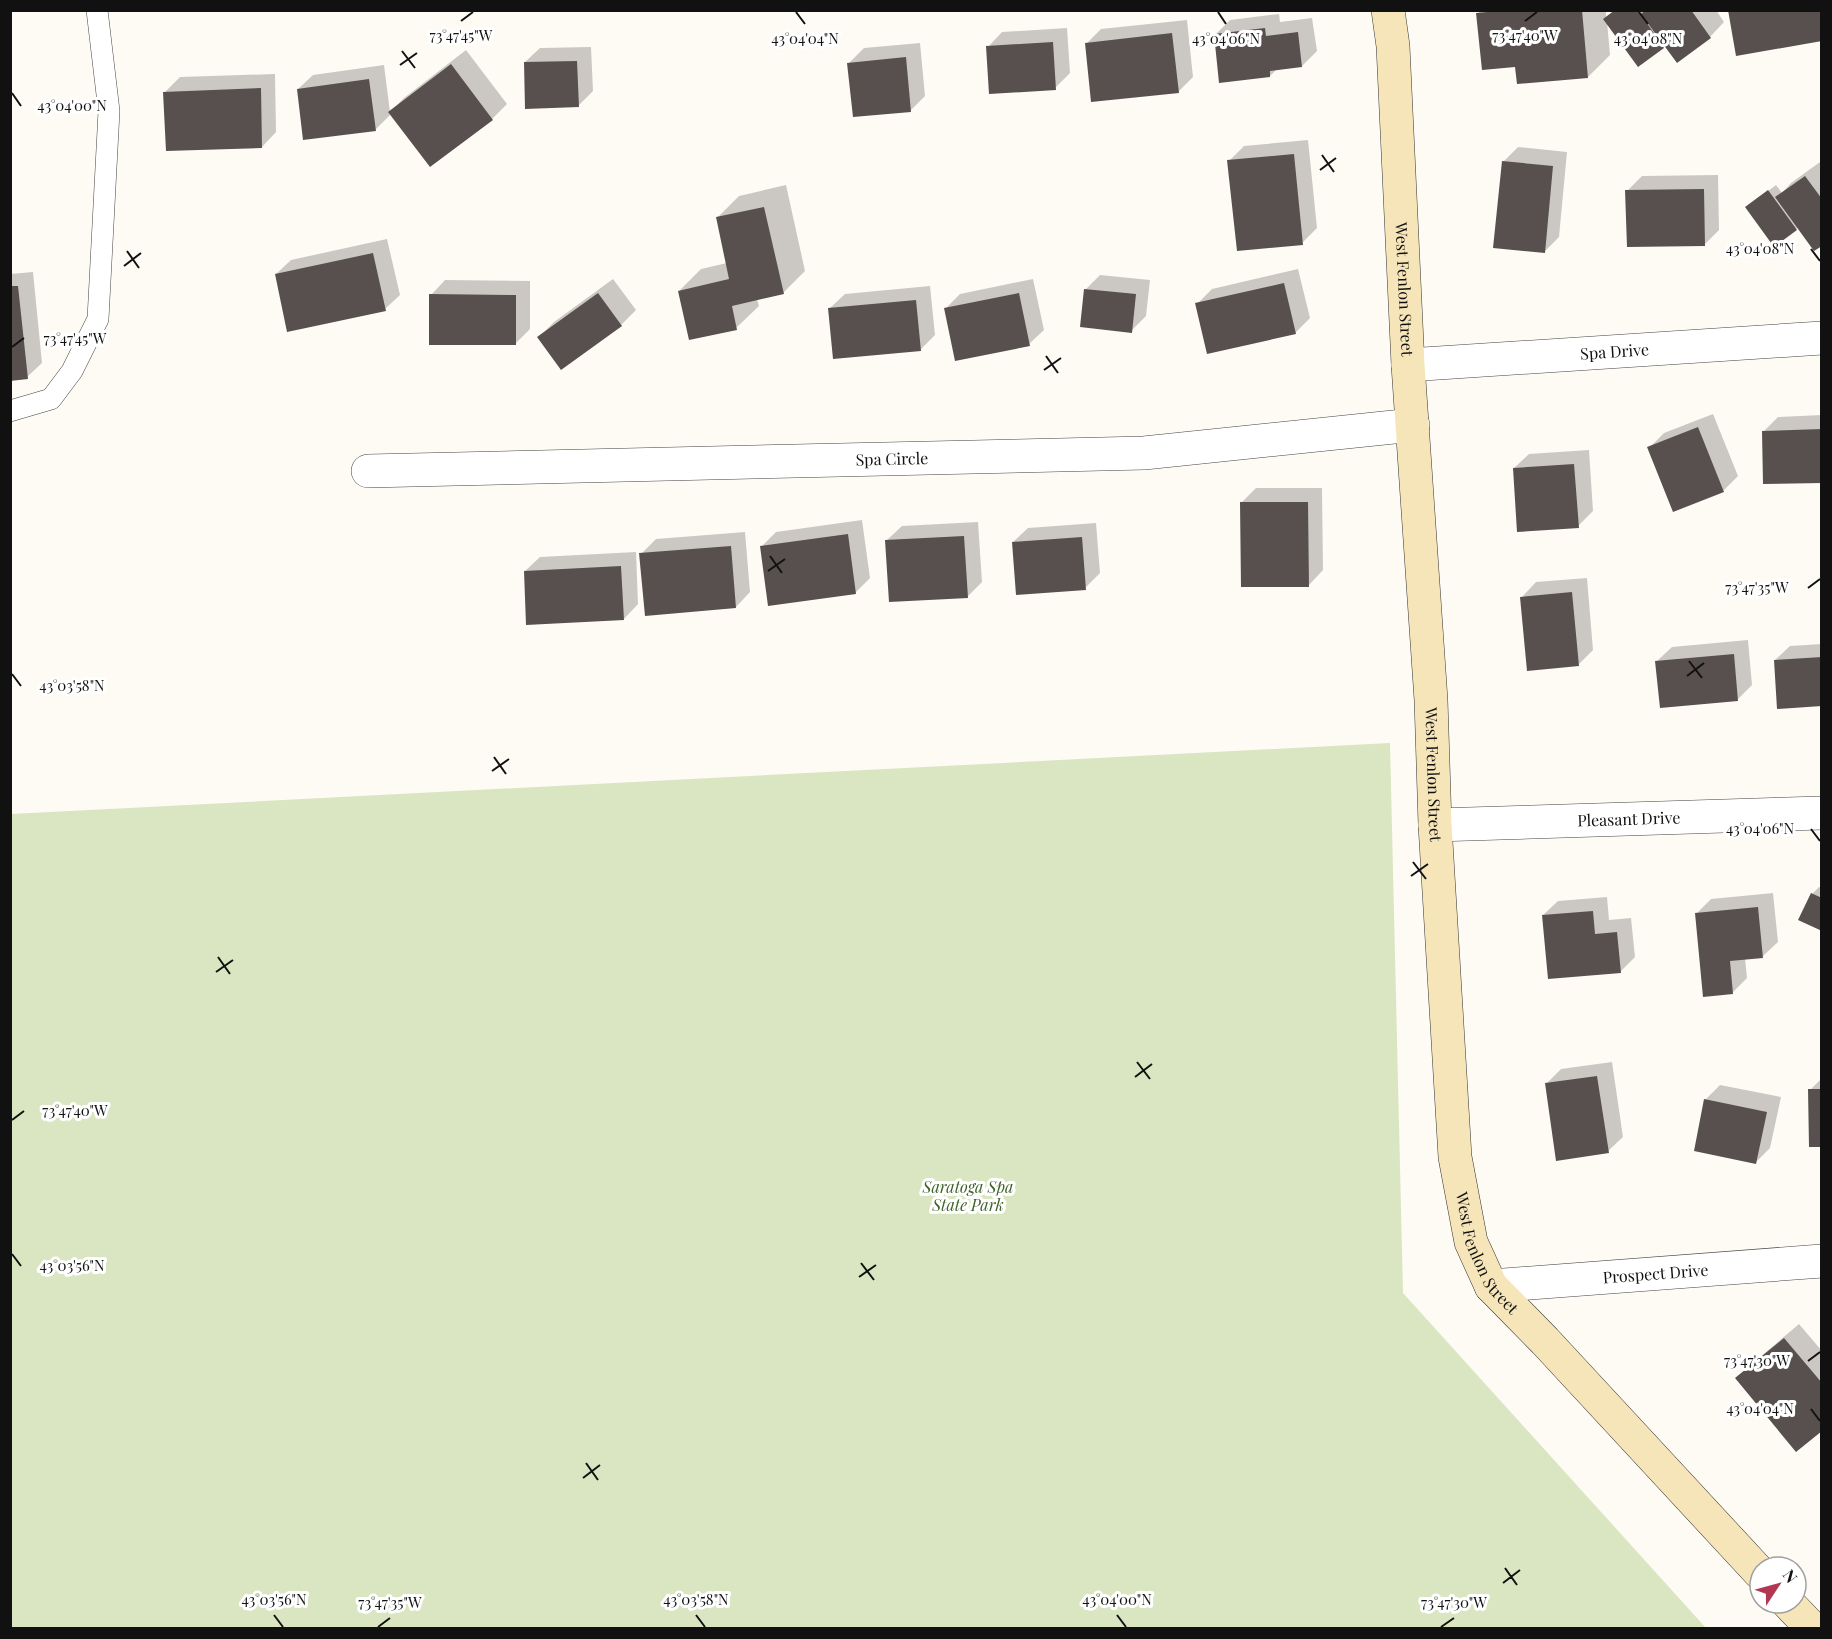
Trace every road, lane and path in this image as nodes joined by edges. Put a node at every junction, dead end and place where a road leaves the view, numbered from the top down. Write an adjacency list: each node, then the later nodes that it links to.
1 (97, 10): 5 (lane)
2 (1388, 10): 4 (street, West Fenlon Street)
3 (1821, 338): 4 (street, Spa Drive)
4 (1408, 365): 6 (street, West Fenlon Street)
5 (10, 411)
6 (1413, 425): 7 (street, Spa Circle); 9 (street, West Fenlon Street)
7 (368, 471)
8 (1821, 813): 9 (street, Pleasant Drive)
9 (1436, 825): 11 (street, West Fenlon Street)
10 (1821, 1261): 11 (street, Prospect Drive)
11 (1491, 1286): 12 (street, West Fenlon Street)
12 (1748, 1560)
13 (1799, 1615): 14 (street)
14 (1812, 1629)

